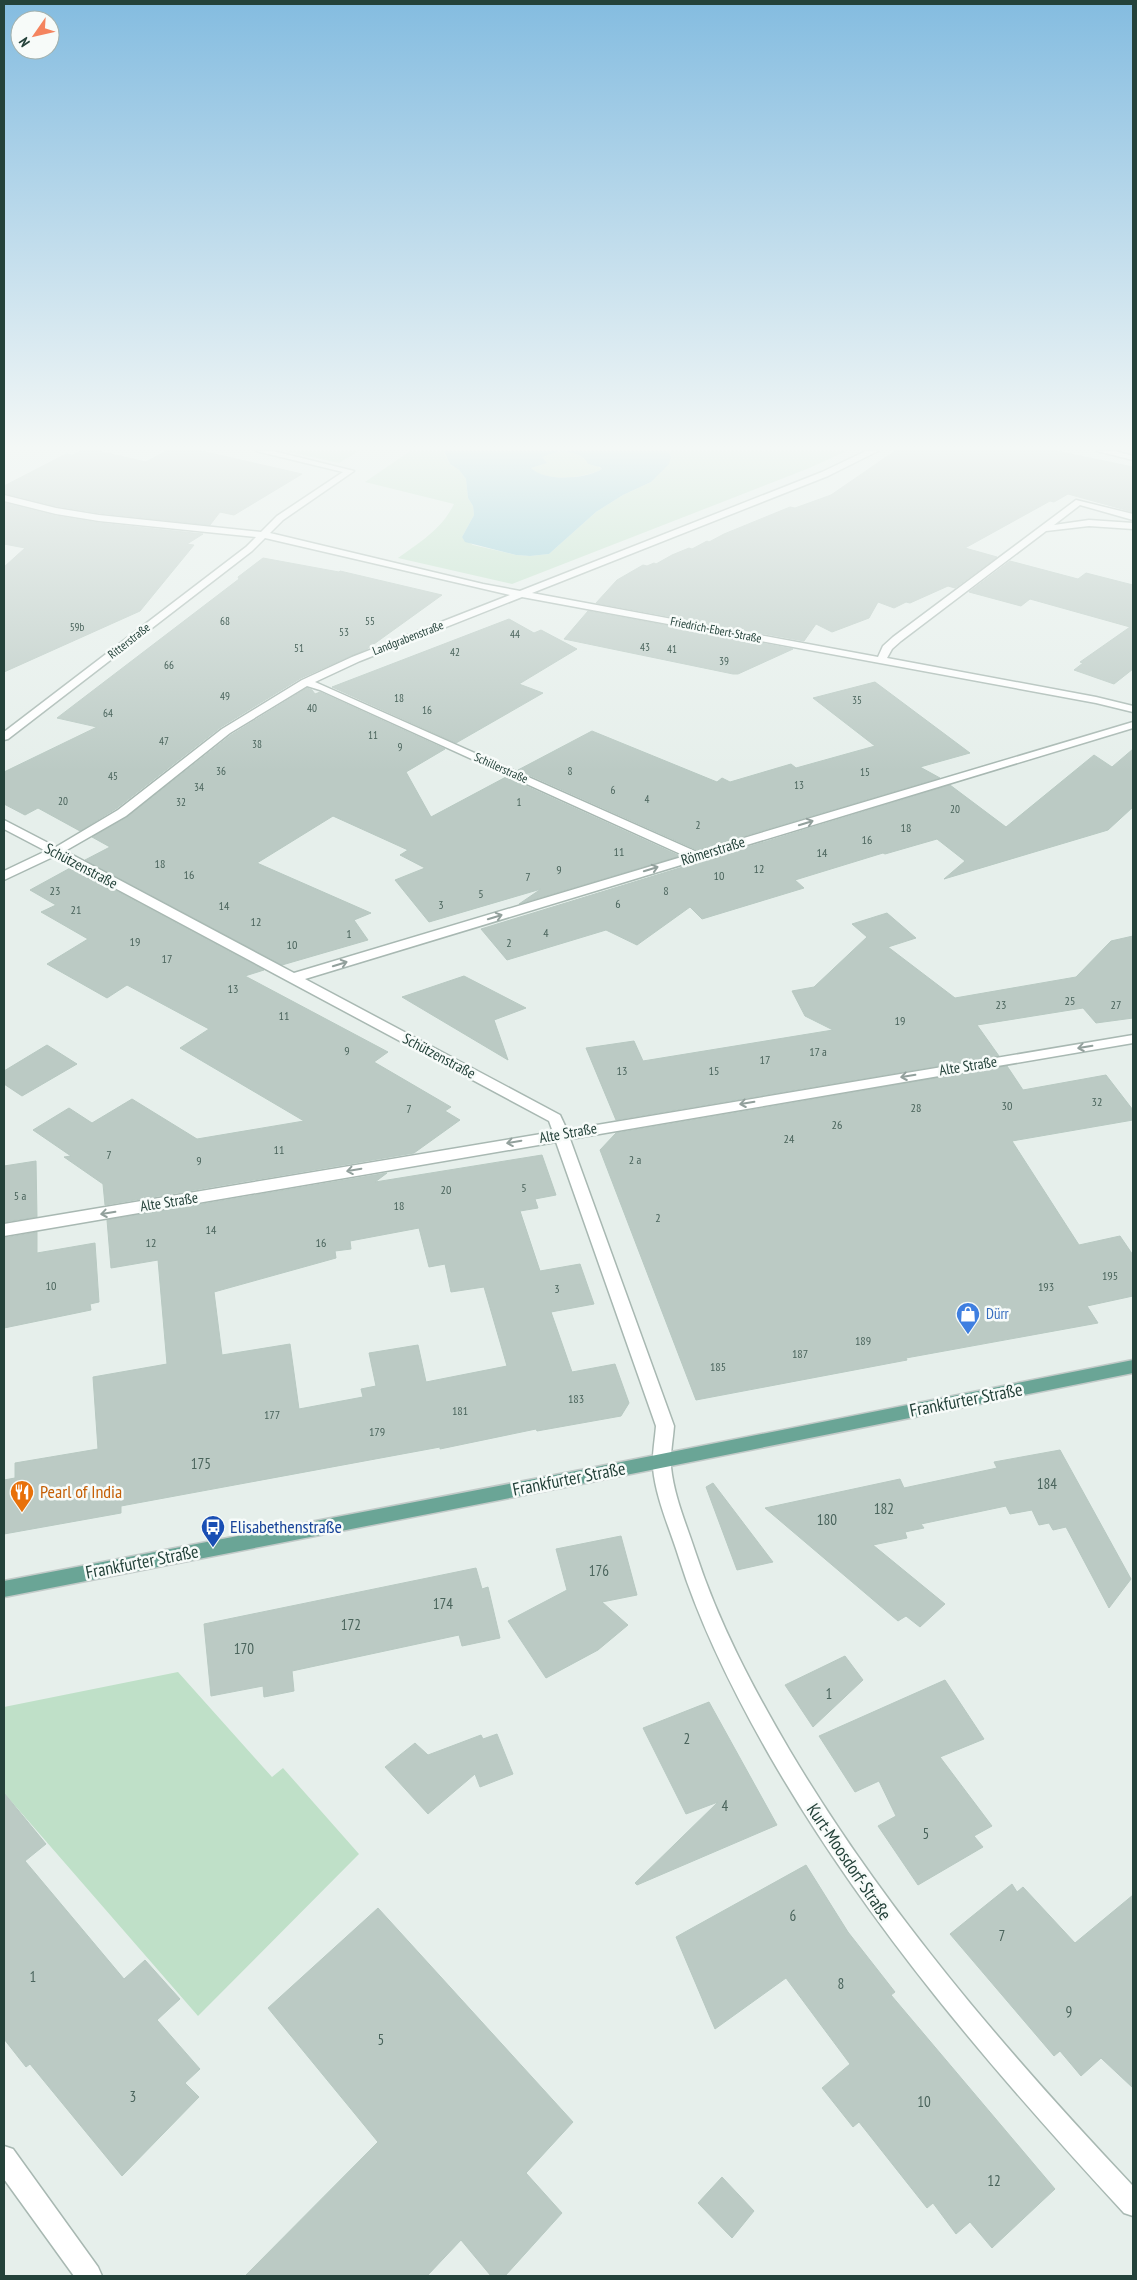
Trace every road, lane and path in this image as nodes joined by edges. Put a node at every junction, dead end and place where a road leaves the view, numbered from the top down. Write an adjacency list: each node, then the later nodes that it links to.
1 (235, 557): 10 (street, Ritterstraße)
2 (358, 557): 5 (street, Friedrich-Ebert-Straße)
3 (614, 557): 5 (street, Landgrabenstraße)
4 (1004, 557): 6 (street)
5 (522, 594): 6 (street, Friedrich-Ebert-Straße); 7 (street, Landgrabenstraße)
6 (881, 661): 8 (street, Friedrich-Ebert-Straße)
7 (306, 682): 12 (street, Landgrabenstraße); 13 (street, Schillerstraße)
8 (1133, 709)
9 (1133, 725): 13 (street, Römerstraße, one-way to 9)
10 (4, 737)
11 (4, 824): 12 (street, Schützenstraße)
12 (55, 852): 14 (street, Landgrabenstraße); 15 (street, Schützenstraße)
13 (694, 856): 15 (street, Römerstraße, one-way to 13)
14 (4, 876)
15 (293, 978): 17 (street, Schützenstraße)
16 (1133, 1039): 17 (street, Alte Straße, one-way to 17)
17 (562, 1134): 18 (street, Alte Straße, one-way to 18); 20 (street, Schützenstraße)
18 (4, 1230)
19 (1133, 1366): 20 (main road, Frankfurter Straße)
20 (662, 1460): 21 (main road, Frankfurter Straße); 23 (street, Kurt-Moosdorf-Straße)
21 (4, 1589)
22 (4, 2158): 24 (street)
23 (1133, 2204)
24 (89, 2276)

